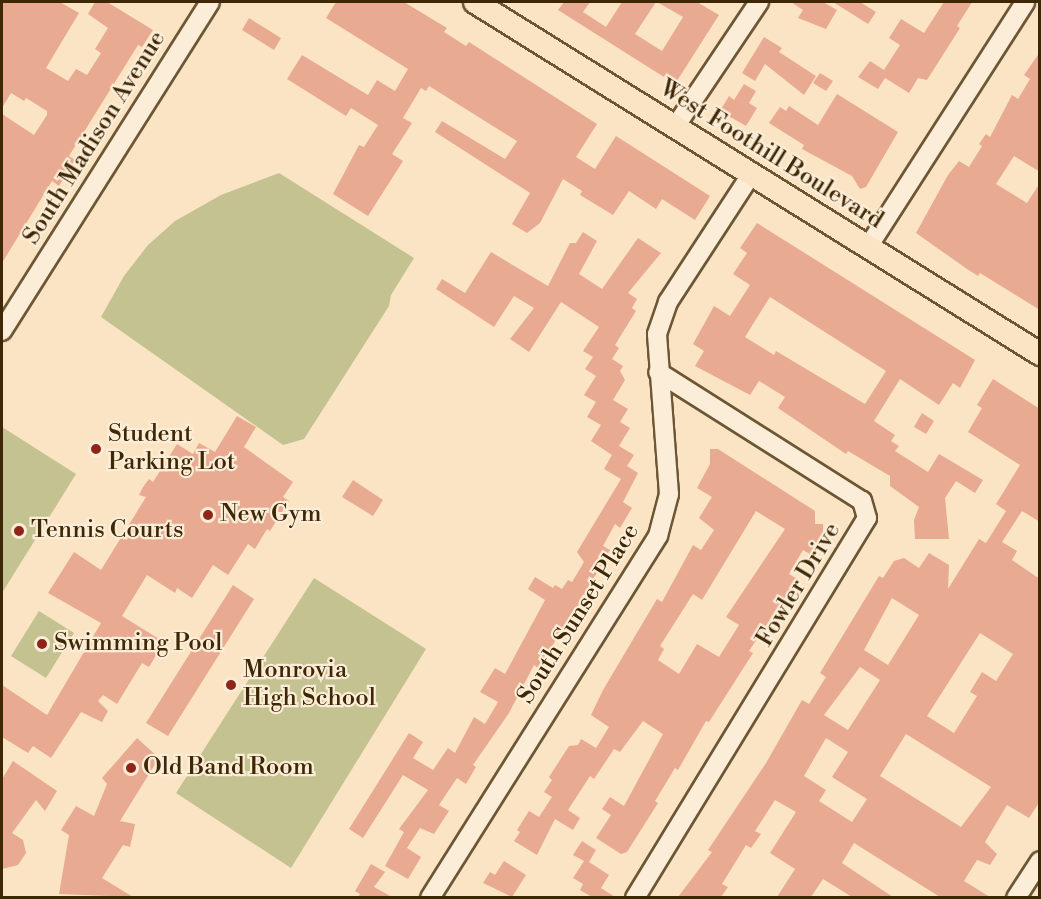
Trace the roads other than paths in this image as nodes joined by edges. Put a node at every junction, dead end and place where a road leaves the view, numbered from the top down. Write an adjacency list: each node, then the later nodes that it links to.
1 (210, 2): 8 (street, South Madison Avenue)
2 (479, 2): 5 (main road, West Foothill Boulevard)
3 (759, 2): 5 (street)
4 (1025, 2): 7 (street)
5 (675, 127): 6 (main road, West Foothill Boulevard)
6 (752, 173): 7 (main road, West Foothill Boulevard); 10 (street, South Sunset Place)
7 (868, 247): 9 (main road, West Foothill Boulevard)
8 (2, 332)
9 (1040, 354)
10 (657, 372): 12 (street, South Sunset Place); 13 (street, Fowler Drive)
11 (1040, 861): 14 (street)
12 (430, 897)
13 (635, 897)
14 (1016, 897)

